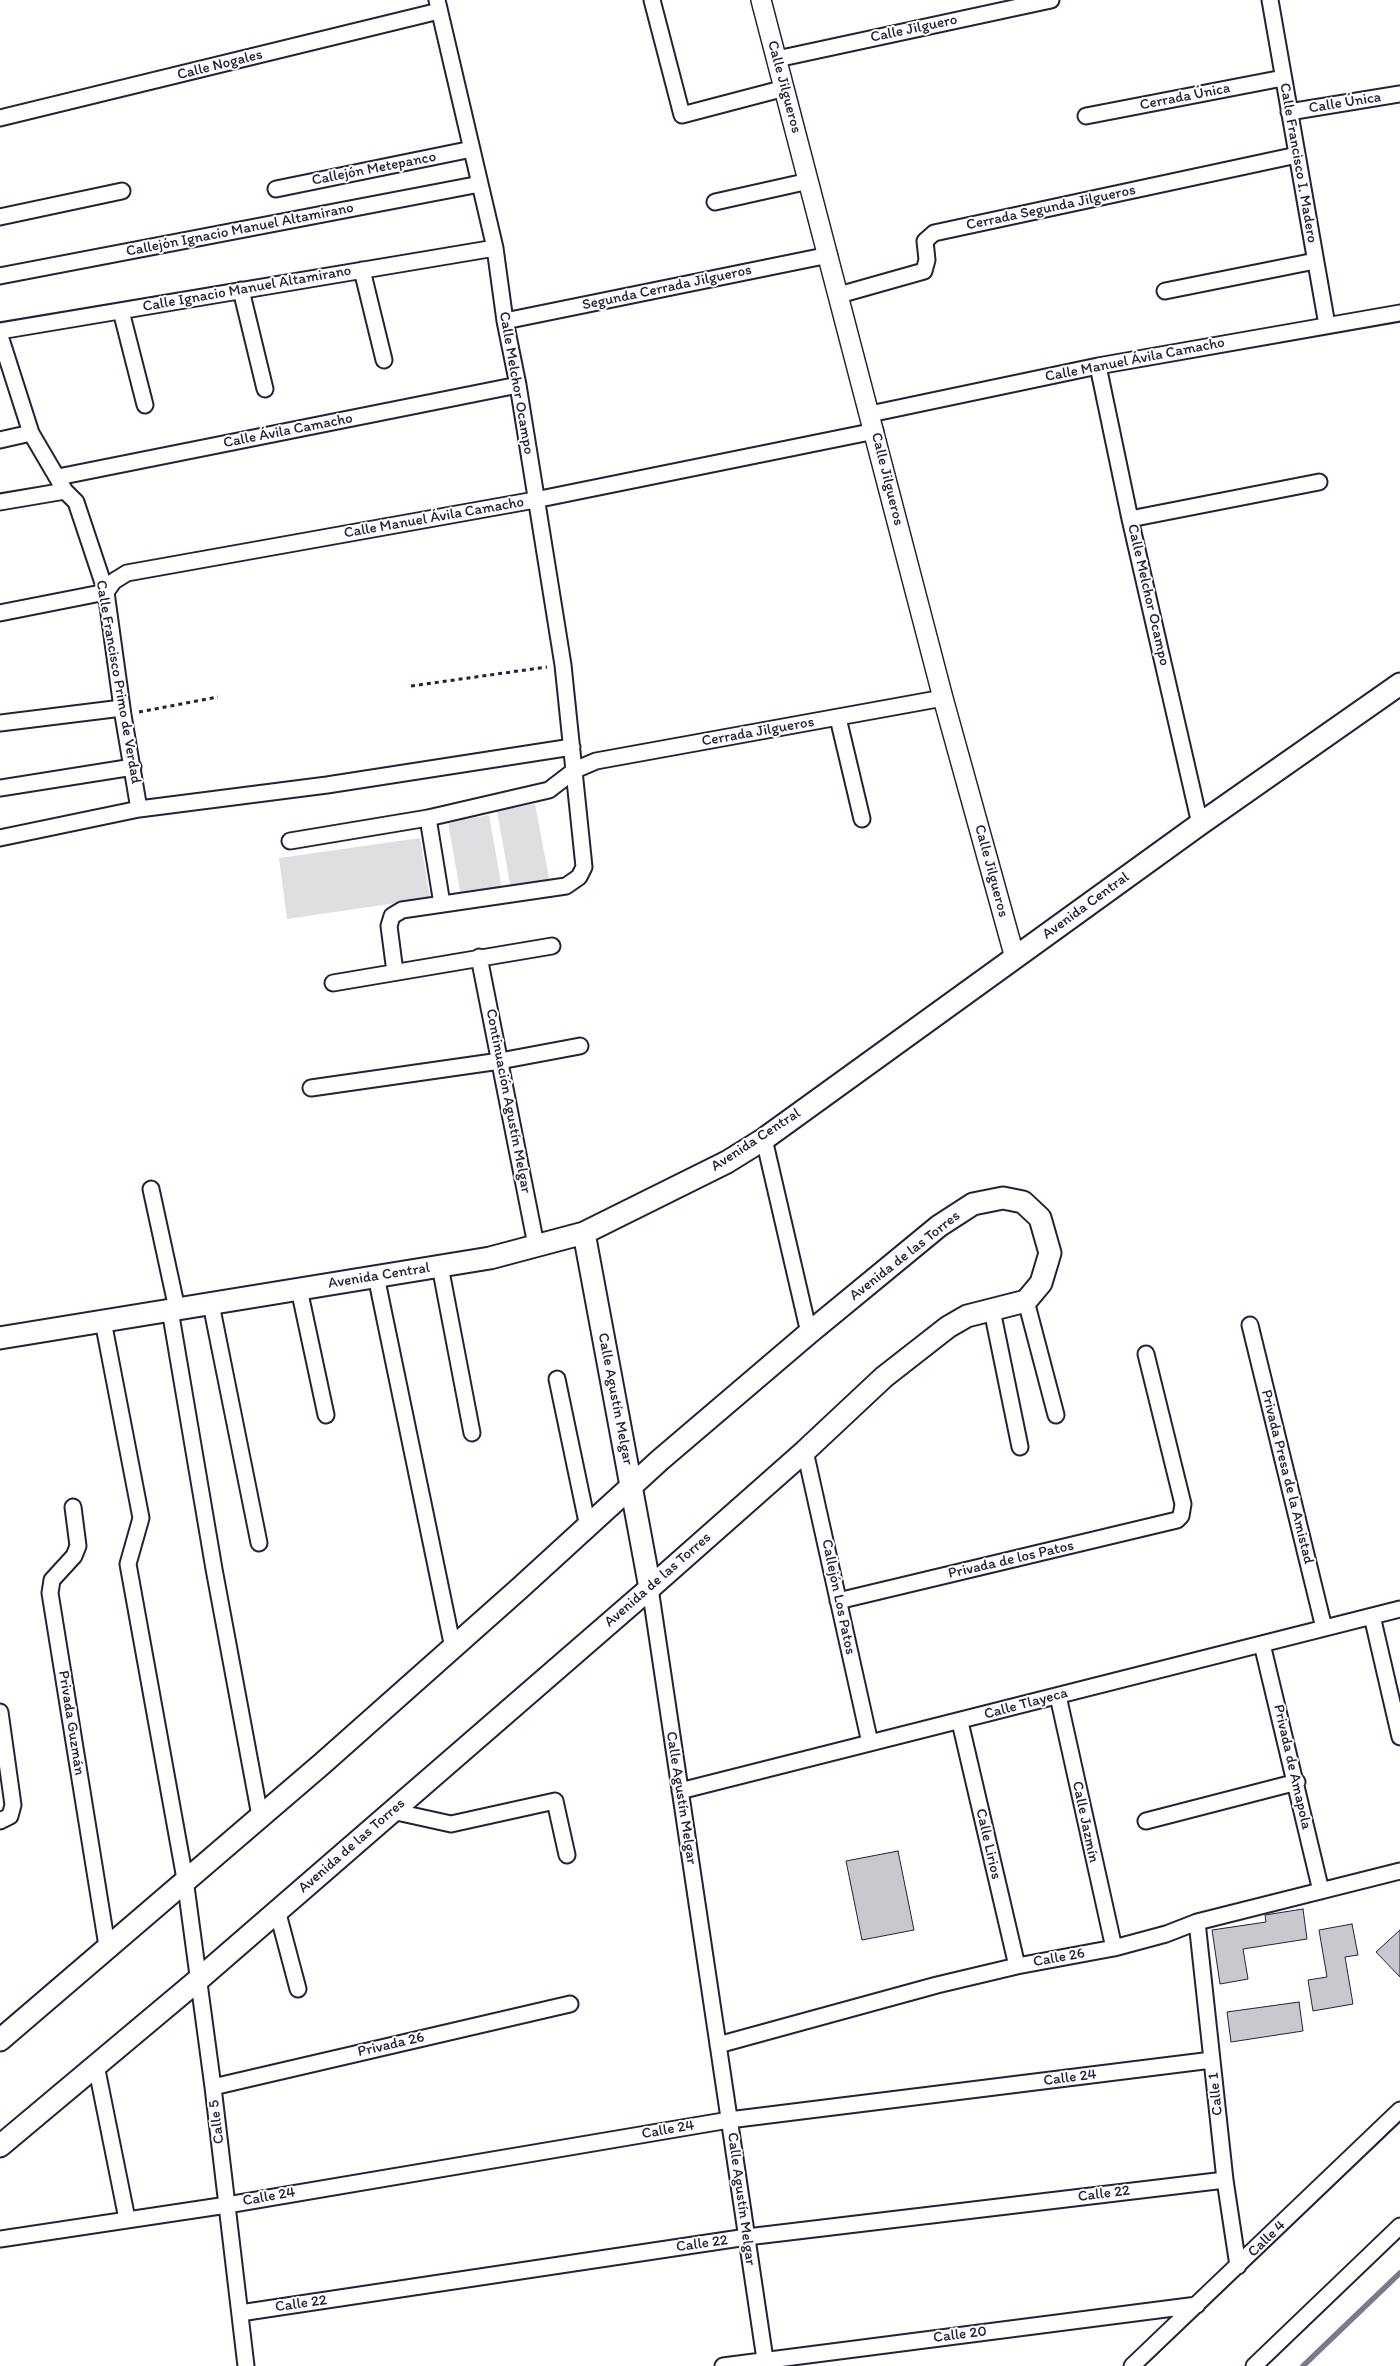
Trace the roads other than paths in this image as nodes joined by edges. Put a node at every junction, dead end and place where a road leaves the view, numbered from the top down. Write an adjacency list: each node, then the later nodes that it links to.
1 (652, 0): 8 (street)
2 (761, 0): 6 (street, Calle Jilgueros)
3 (1051, 0): 6 (street, Calle Jilguero)
4 (1270, 0): 7 (street, Calle Francisco I. Madero)
5 (438, 6): 12 (street, Calle Nogales); 13 (street, Calle Melchor Ocampo)
6 (777, 58): 8 (street, Calle Jilgueros)
7 (1283, 78): 10 (street, Calle Francisco I. Madero); 11 (street, Cerrada Única)
8 (784, 88): 15 (street, Calle Jilgueros)
9 (1400, 94): 10 (street, Calle Única)
10 (1289, 112): 14 (street, Calle Francisco I. Madero)
11 (1086, 116)
12 (0, 118)
13 (472, 149): 16 (street, Calle Melchor Ocampo); 17 (street, Callejón Metepanco)
14 (1296, 155): 23 (street, Calle Francisco I. Madero); 28 (street, Cerrada Segunda Jilgueros)
15 (809, 180): 19 (street); 22 (street, Calle Jilgueros)
16 (480, 184): 21 (street, Calle Melchor Ocampo); 25 (street, Callejón Ignacio Manuel Altamirano)
17 (276, 189)
18 (122, 191): 20 (street)
19 (715, 202)
20 (0, 217)
21 (495, 248): 24 (street, Calle Ignacio Manuel Altamirano); 31 (street, Calle Melchor Ocampo)
22 (829, 255): 28 (street, Calle Jilgueros); 31 (street, Segunda Cerrada Jilgueros)
23 (1315, 261): 27 (street); 32 (street, Calle Francisco I. Madero)
24 (362, 270): 26 (street, Calle Ignacio Manuel Altamirano); 35 (street)
25 (0, 276)
26 (241, 290): 29 (street, Calle Ignacio Manuel Altamirano); 38 (street)
27 (1165, 291)
28 (839, 295): 40 (street, Calle Jilgueros)
29 (121, 311): 33 (street, Calle Ignacio Manuel Altamirano); 39 (street)
30 (1400, 312): 32 (street, Calle Manuel Ávila Camacho)
31 (505, 321): 37 (street, Calle Melchor Ocampo)
32 (1326, 325): 36 (street, Calle Manuel Ávila Camacho)
33 (0, 331)
34 (0, 336): 41 (street, Calle Francisco Primo de Verdad)
35 (384, 360)
36 (1098, 366): 40 (street, Calle Manuel Ávila Camacho); 48 (street, Calle Melchor Ocampo)
37 (518, 385): 43 (street, Calle Ávila Camacho); 46 (street, Calle Melchor Ocampo)
38 (265, 389)
39 (145, 405)
40 (872, 422): 46 (street, Calle Manuel Ávila Camacho); 52 (street, Calle Jilgueros)
41 (31, 433): 42 (street); 43 (street, Calle Francisco Primo de Verdad)
42 (0, 440)
43 (58, 477): 45 (street, Calle Francisco Primo de Verdad)
44 (1319, 482): 48 (street)
45 (65, 491): 47 (street); 49 (street, Calle Francisco Primo de Verdad)
46 (535, 500): 49 (street, Calle Manuel Ávila Camacho); 56 (street, Calle Melchor Ocampo)
47 (0, 502)
48 (1130, 519): 63 (street, Calle Melchor Ocampo)
49 (106, 592): 50 (street); 53 (street, Calle Francisco Primo de Verdad)
50 (0, 613)
51 (1400, 684): 63 (main road, Avenida Central)
52 (944, 698): 54 (street, Cerrada Jilgueros); 69 (street, Calle Jilgueros)
53 (123, 711): 55 (street); 57 (street, Calle Francisco Primo de Verdad)
54 (838, 718): 58 (street, Cerrada Jilgueros); 62 (street)
55 (0, 723)
56 (572, 747): 58 (street, Calle Melchor Ocampo); 60 (street)
57 (133, 767): 59 (street); 60 (street, Calle Francisco Primo de Verdad)
58 (575, 770): 61 (street, Cerrada Jilgueros); 66 (street, Calle Melchor Ocampo)
59 (0, 788)
60 (139, 809): 64 (street)
61 (428, 818): 65 (street, Cerrada Jilgueros); 66 (street)
62 (862, 819)
63 (1200, 824): 69 (main road, Avenida Central)
64 (0, 838)
65 (290, 841)
66 (442, 904): 70 (street, Calle Melchor Ocampo)
67 (552, 946): 68 (street)
68 (480, 957): 70 (street); 73 (street, Continuación Agustín Melgar)
69 (1015, 958): 75 (main road, Avenida Central)
70 (395, 972): 71 (street)
71 (333, 982)
72 (580, 1046): 73 (street)
73 (500, 1061): 74 (street); 78 (street, Continuación Agustín Melgar)
74 (311, 1088)
75 (764, 1139): 77 (main road, Avenida Central); 88 (street)
76 (151, 1189): 84 (street)
77 (584, 1233): 78 (main road, Avenida Central); 97 (main road, Calle Agustín Melgar)
78 (536, 1245): 79 (main road, Avenida Central)
79 (440, 1266): 80 (main road, Avenida Central); 94 (street)
80 (376, 1276): 81 (main road, Avenida Central); 107 (street)
81 (299, 1289): 83 (main road, Avenida Central); 93 (street)
82 (1026, 1301): 85 (main road, Avenida de las Torres); 88 (main road, Avenida de las Torres); 92 (street)
83 (211, 1304): 84 (main road, Avenida Central); 100 (street)
84 (174, 1310): 86 (main road, Avenida Central); 116 (street)
85 (992, 1310): 95 (street); 96 (main road, Avenida de las Torres)
86 (103, 1321): 89 (main road, Avenida Central); 121 (street, Calle 5)
87 (1250, 1325): 105 (street, Privada Presa de la Amistad)
88 (809, 1333): 97 (main road, Avenida de las Torres)
89 (0, 1338)
90 (1146, 1354): 102 (street, Privada de los Patos)
91 (557, 1379): 99 (street)
92 (1056, 1415)
93 (326, 1416)
94 (472, 1433)
95 (1020, 1447)
96 (805, 1451): 101 (main road, Avenida de las Torres); 102 (street, Callejón Los Patos)
97 (632, 1486): 99 (main road, Avenida de las Torres); 101 (main road, Calle Agustín Melgar)
98 (73, 1507): 125 (street, Privada Guzmán)
99 (588, 1527): 107 (main road, Avenida de las Torres)
100 (259, 1543)
101 (650, 1588): 114 (street, Calle Agustín Melgar); 115 (main road, Avenida de las Torres)
102 (838, 1601): 112 (street, Callejón Los Patos)
103 (1400, 1609): 104 (street, Calle Tlayeca)
104 (1372, 1616): 105 (street, Calle Tlayeca); 111 (street)
105 (1324, 1628): 106 (street, Calle Tlayeca)
106 (1262, 1644): 108 (street, Calle Tlayeca); 113 (street, Privada de Amapola)
107 (453, 1648): 116 (main road, Avenida de las Torres)
108 (1058, 1696): 110 (street, Calle Tlayeca); 126 (street, Calle Jazmín)
109 (0, 1712): 118 (street)
110 (960, 1722): 112 (street, Calle Tlayeca); 127 (street, Calle Lirios)
111 (1400, 1737)
112 (870, 1743): 114 (street, Calle Tlayeca)
113 (1297, 1782): 117 (street); 122 (street, Privada de Amapola)
114 (680, 1791): 132 (street, Calle Agustín Melgar)
115 (392, 1811): 119 (street); 123 (main road, Avenida de las Torres)
116 (260, 1816): 121 (main road, Avenida de las Torres)
117 (1146, 1820)
118 (0, 1821)
119 (567, 1855)
120 (1400, 1871): 122 (street, Calle 26)
121 (186, 1879): 125 (main road, Avenida de las Torres); 128 (street, Calle 5)
122 (1321, 1891): 124 (street, Calle 26)
123 (277, 1910): 128 (main road, Avenida de las Torres); 129 (street)
124 (1197, 1922): 126 (street, Calle 26); 133 (street, Calle 1)
125 (107, 1946): 131 (main road, Avenida de las Torres)
126 (1114, 1948): 127 (street, Calle 26)
127 (1017, 1966): 132 (street, Calle 26)
128 (198, 1980): 134 (main road, Avenida de las Torres); 135 (street, Calle 5)
129 (298, 1989)
130 (570, 2004): 135 (street, Privada 26)
131 (0, 2040)
132 (718, 2044): 137 (street, Calle Agustín Melgar)
133 (1212, 2060): 137 (street, Calle 24); 139 (street, Calle 1)
134 (96, 2065): 138 (main road, Avenida de las Torres); 141 (street)
135 (213, 2087): 140 (street, Calle 5)
136 (1400, 2110): 145 (street, Calle 4)
137 (729, 2120): 140 (street, Calle 24); 143 (street, Calle Agustín Melgar)
138 (0, 2146)
139 (1225, 2180): 143 (street, Calle 22); 145 (street, Calle 1)
140 (227, 2204): 141 (street, Calle 24); 147 (street, Calle 5)
141 (127, 2219): 144 (street, Calle 24)
142 (1400, 2226): 152 (street)
143 (747, 2238): 147 (street, Calle 22); 148 (street, Calle Agustín Melgar)
144 (0, 2240)
145 (1238, 2266): 146 (street, Calle 4)
146 (1197, 2305): 148 (street, Calle 20); 151 (street, Calle 4)
147 (240, 2313): 149 (street, Calle 5)
148 (766, 2363): 150 (street, Calle 20)
149 (246, 2366)
150 (723, 2366)
151 (1132, 2366)
152 (1254, 2366)

